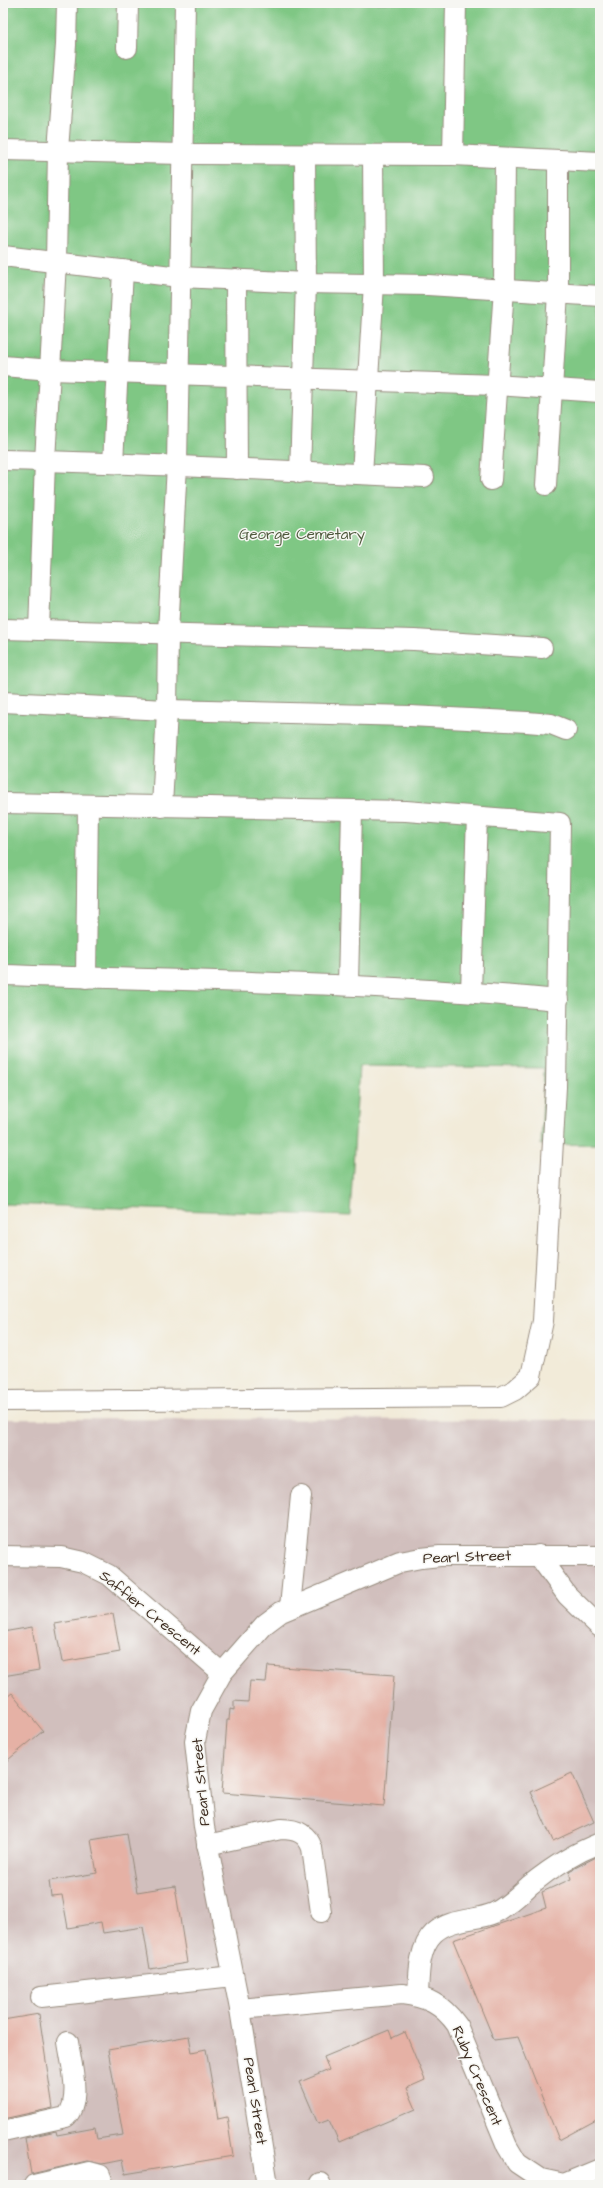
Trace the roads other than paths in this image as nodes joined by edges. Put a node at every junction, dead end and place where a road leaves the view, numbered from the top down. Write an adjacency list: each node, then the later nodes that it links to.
1 (67, 3): 7 (street)
2 (128, 3): 5 (street)
3 (185, 3): 8 (street)
4 (456, 3): 11 (street)
5 (127, 48)
6 (3, 150): 7 (street)
7 (58, 150): 8 (street); 16 (street)
8 (183, 154): 9 (street); 18 (street)
9 (305, 155): 10 (street); 20 (street)
10 (373, 155): 11 (street); 21 (street)
11 (453, 155): 12 (street)
12 (505, 158): 13 (street); 22 (street)
13 (558, 160): 14 (street); 23 (street)
14 (600, 162)
15 (3, 256): 16 (street)
16 (56, 262): 17 (street); 26 (street)
17 (123, 270): 18 (street); 27 (street)
18 (180, 277): 19 (street); 28 (street)
19 (236, 279): 20 (street); 29 (street)
20 (306, 283): 21 (street); 30 (street)
21 (374, 284): 22 (street); 31 (street)
22 (504, 288): 23 (street); 32 (street)
23 (558, 292): 24 (street); 33 (street)
24 (600, 296)
25 (3, 366): 26 (street)
26 (51, 370): 27 (street); 36 (street)
27 (118, 372): 28 (street); 37 (street)
28 (177, 374): 29 (street); 38 (street)
29 (237, 376): 30 (street); 39 (street)
30 (302, 378): 31 (street); 40 (street)
31 (367, 381): 32 (street); 41 (street)
32 (497, 386): 33 (street); 43 (street)
33 (551, 389): 34 (street); 44 (street)
34 (600, 392)
35 (3, 460): 36 (street)
36 (45, 461): 37 (street); 46 (street)
37 (113, 463): 38 (street)
38 (177, 465): 39 (street); 47 (street)
39 (237, 469): 40 (street)
40 (300, 473): 41 (street)
41 (362, 474): 42 (street)
42 (424, 477)
43 (491, 480)
44 (546, 485)
45 (3, 629): 46 (street)
46 (39, 630): 47 (street)
47 (168, 632): 48 (street); 50 (street)
48 (542, 648)
49 (3, 702): 50 (street)
50 (167, 710): 51 (street); 54 (street)
51 (566, 730)
52 (3, 803): 53 (street)
53 (88, 805): 54 (street); 58 (street)
54 (162, 806): 55 (street)
55 (352, 810): 56 (street); 59 (street)
56 (477, 816): 60 (street); 61 (street)
57 (3, 975): 58 (street)
58 (86, 978): 59 (street)
59 (348, 984): 60 (street)
60 (471, 991): 61 (street)
61 (558, 1000): 62 (street)
62 (3, 1401)
63 (300, 1496): 67 (street)
64 (538, 1555): 66 (street, Pearl Street); 67 (street, Pearl Street); 68 (street)
65 (3, 1556): 69 (street, Saffier Crescent)
66 (600, 1556)
67 (290, 1608): 69 (street, Pearl Street)
68 (600, 1627)
69 (222, 1673): 71 (street, Pearl Street)
70 (600, 1843): 74 (street)
71 (207, 1845): 72 (street); 73 (street, Pearl Street)
72 (321, 1912)
73 (233, 1976): 75 (street); 76 (street, Pearl Street)
74 (418, 1996): 76 (street, Ruby Crescent); 80 (street, Ruby Crescent)
75 (41, 1997)
76 (240, 2009): 83 (street, Pearl Street)
77 (68, 2042): 78 (street)
78 (3, 2131)
79 (599, 2175): 80 (street, Ruby Crescent)
80 (528, 2180)
81 (34, 2185): 82 (street)
82 (104, 2185)
83 (268, 2185)

